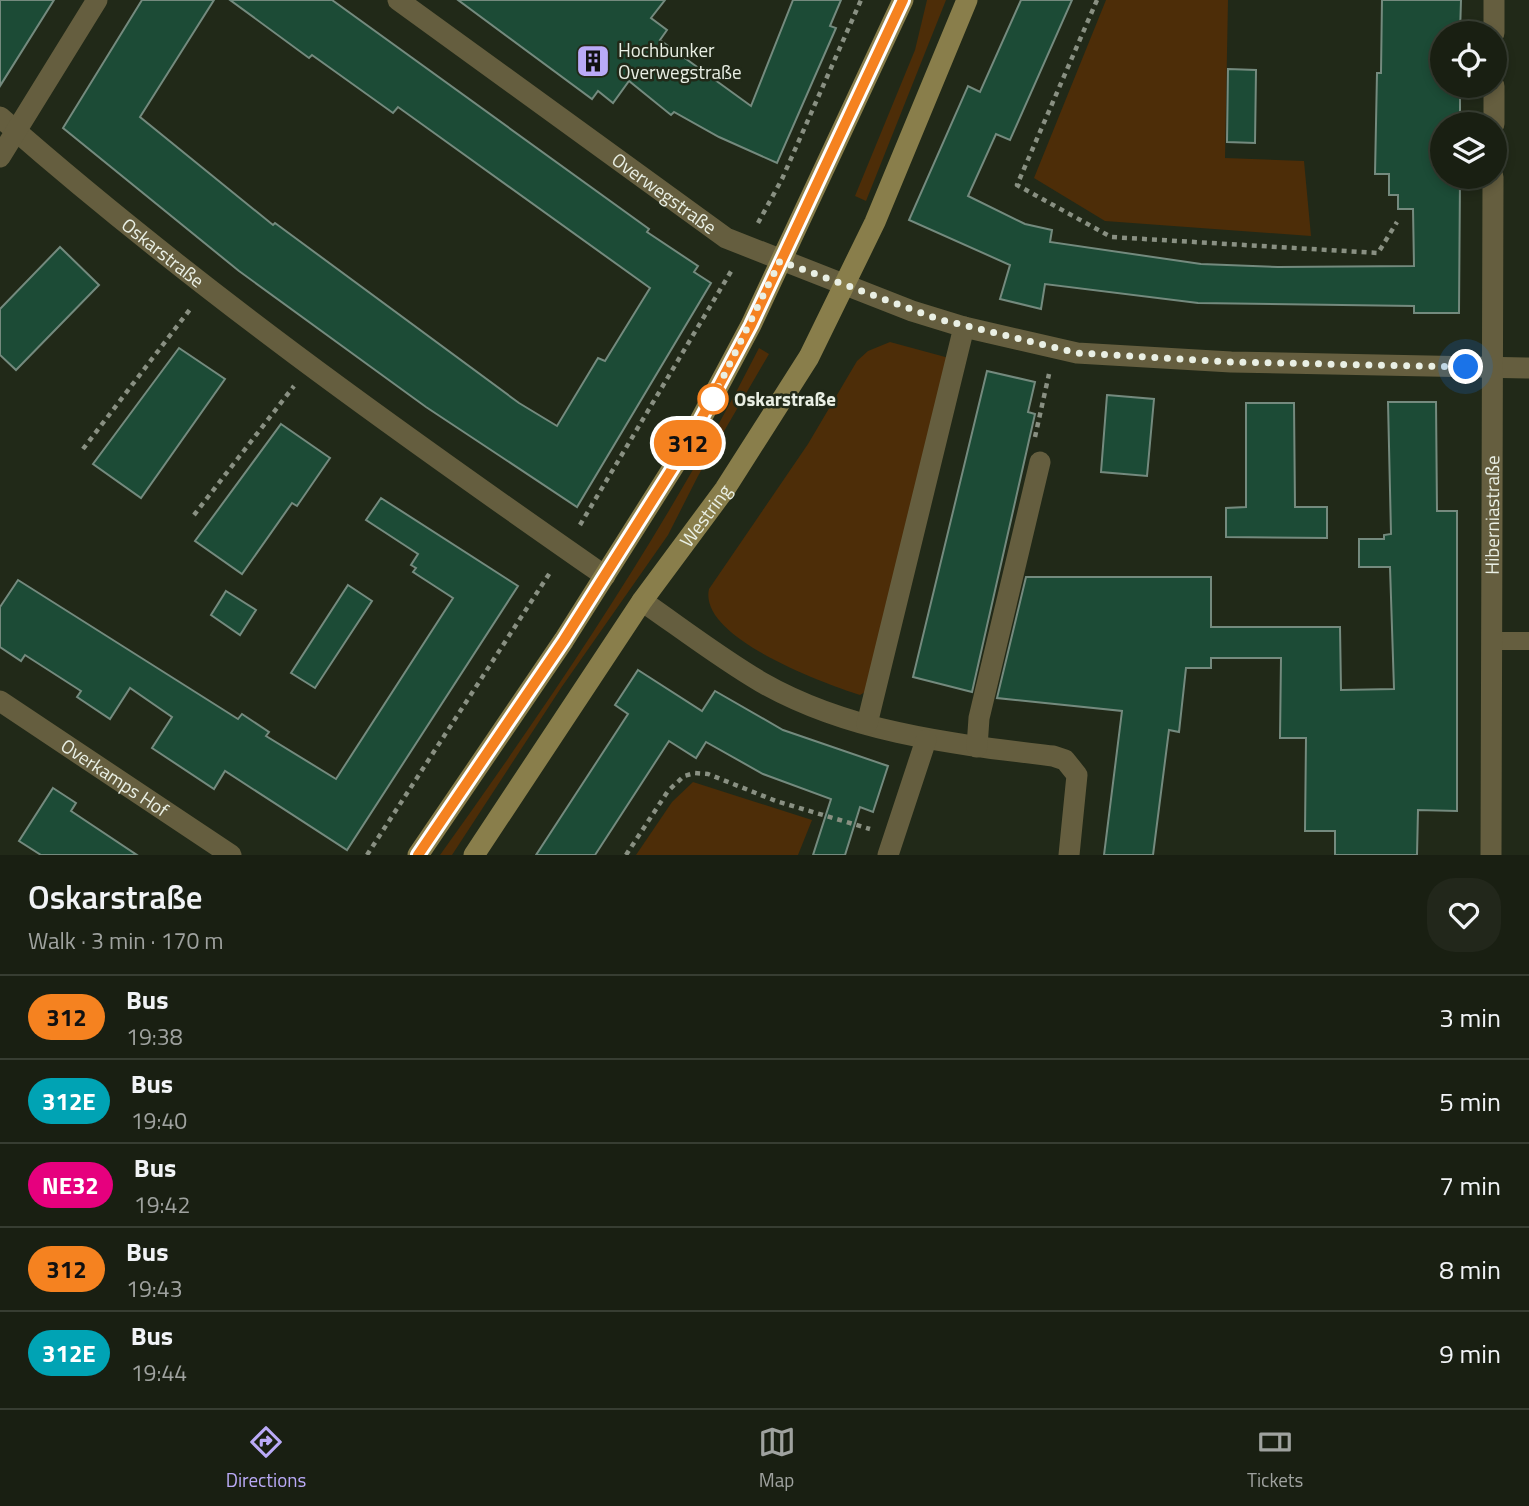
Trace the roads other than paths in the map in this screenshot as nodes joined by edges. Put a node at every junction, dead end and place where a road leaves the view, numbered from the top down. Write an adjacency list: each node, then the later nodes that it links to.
1 (97, 0): 7 (street)
2 (398, 0): 10 (street, Overwegstraße)
3 (903, 0): 10 (main road)
4 (967, 0): 11 (main road, Westring)
5 (1494, 0): 6 (street)
6 (1494, 21)
7 (8, 124): 8 (street); 16 (street, Oskarstraße)
8 (0, 157)
9 (1493, 189): 13 (street, Hiberniastraße)
10 (780, 261): 11 (street, Overwegstraße); 16 (main road)
11 (846, 287): 12 (street, Overwegstraße); 17 (main road, Westring)
12 (964, 327): 13 (street, Overwegstraße); 21 (street)
13 (1492, 367): 14 (street, Overwegstraße); 18 (street, Hiberniastraße)
14 (1529, 368)
15 (1040, 462): 23 (street)
16 (605, 576): 26 (main road)
17 (642, 601): 21 (street); 27 (main road, Westring)
18 (1492, 641): 19 (lane); 29 (street, Hiberniastraße)
19 (1529, 641)
20 (0, 701): 25 (street, Overkamps Hof)
21 (867, 724): 22 (street)
22 (926, 740): 23 (street); 24 (street)
23 (977, 747): 28 (street)
24 (891, 846)
25 (231, 855)
26 (418, 855)
27 (474, 855)
28 (1069, 855)
29 (1491, 855)

